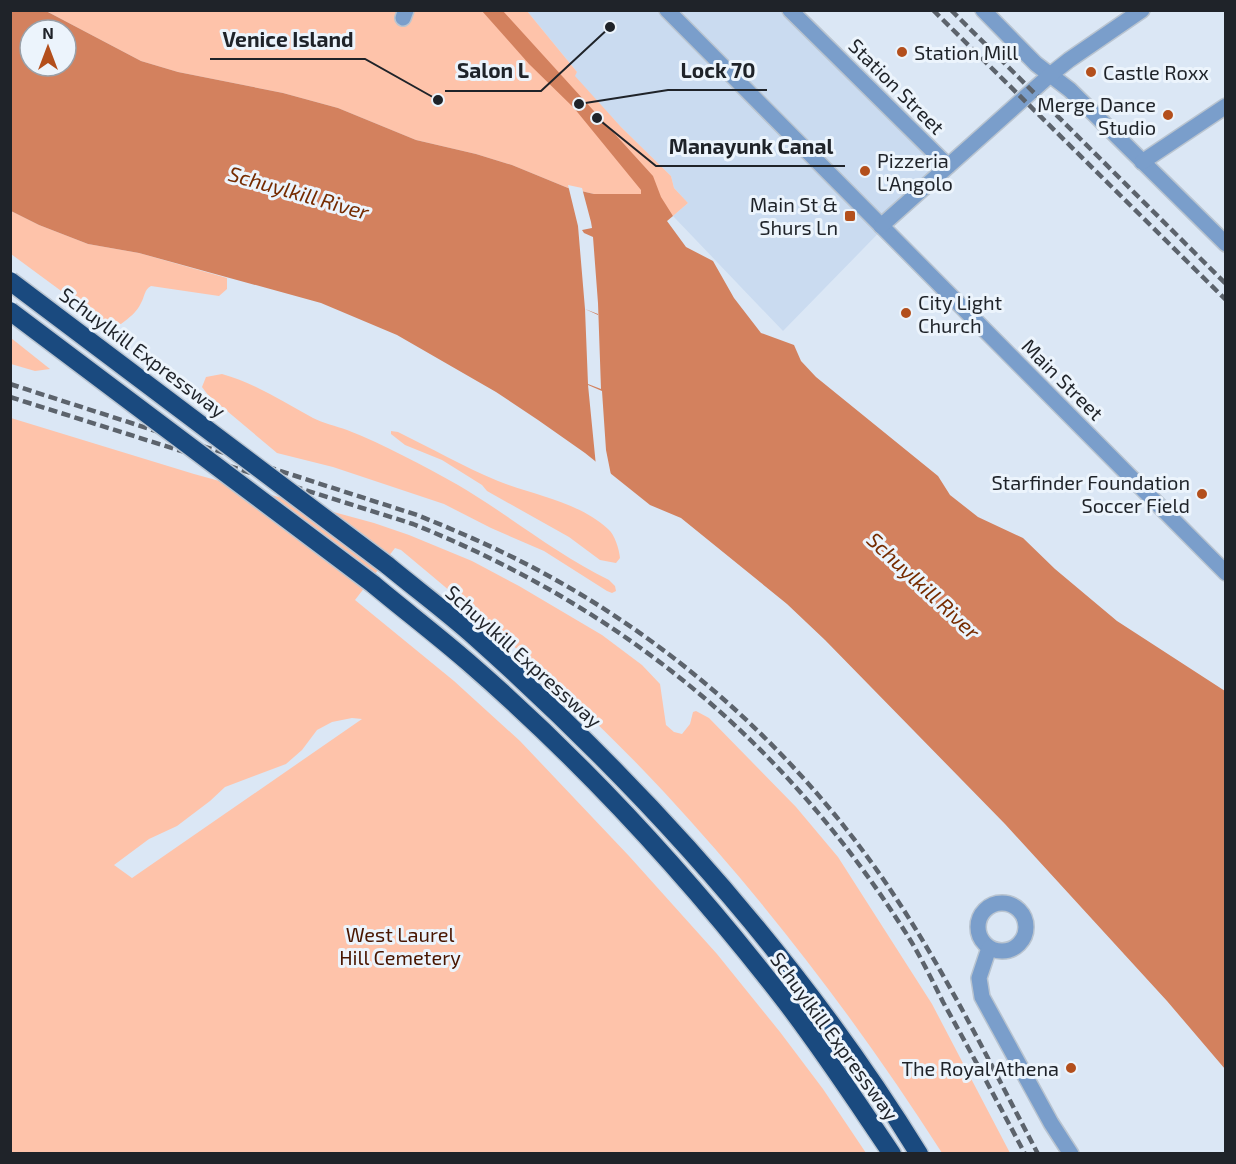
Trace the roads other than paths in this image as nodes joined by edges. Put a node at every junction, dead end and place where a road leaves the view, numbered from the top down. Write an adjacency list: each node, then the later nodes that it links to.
1 (667, 10): 9 (street, Main Street)
2 (790, 10): 8 (street, Station Street)
3 (983, 10): 5 (street)
4 (1142, 10): 5 (street)
5 (1050, 75): 7 (street); 8 (street)
6 (1226, 106): 7 (street)
7 (1142, 162): 10 (street)
8 (948, 166): 9 (street)
9 (881, 226): 13 (street, Main Street)
10 (1225, 242)
11 (10, 281): 16 (highway, Schuylkill Expressway, bridge)
12 (10, 311): 15 (highway, Schuylkill Expressway, bridge)
13 (1226, 573)
14 (989, 948): 17 (street)
15 (891, 1154)
16 (919, 1154)
17 (1071, 1154)

